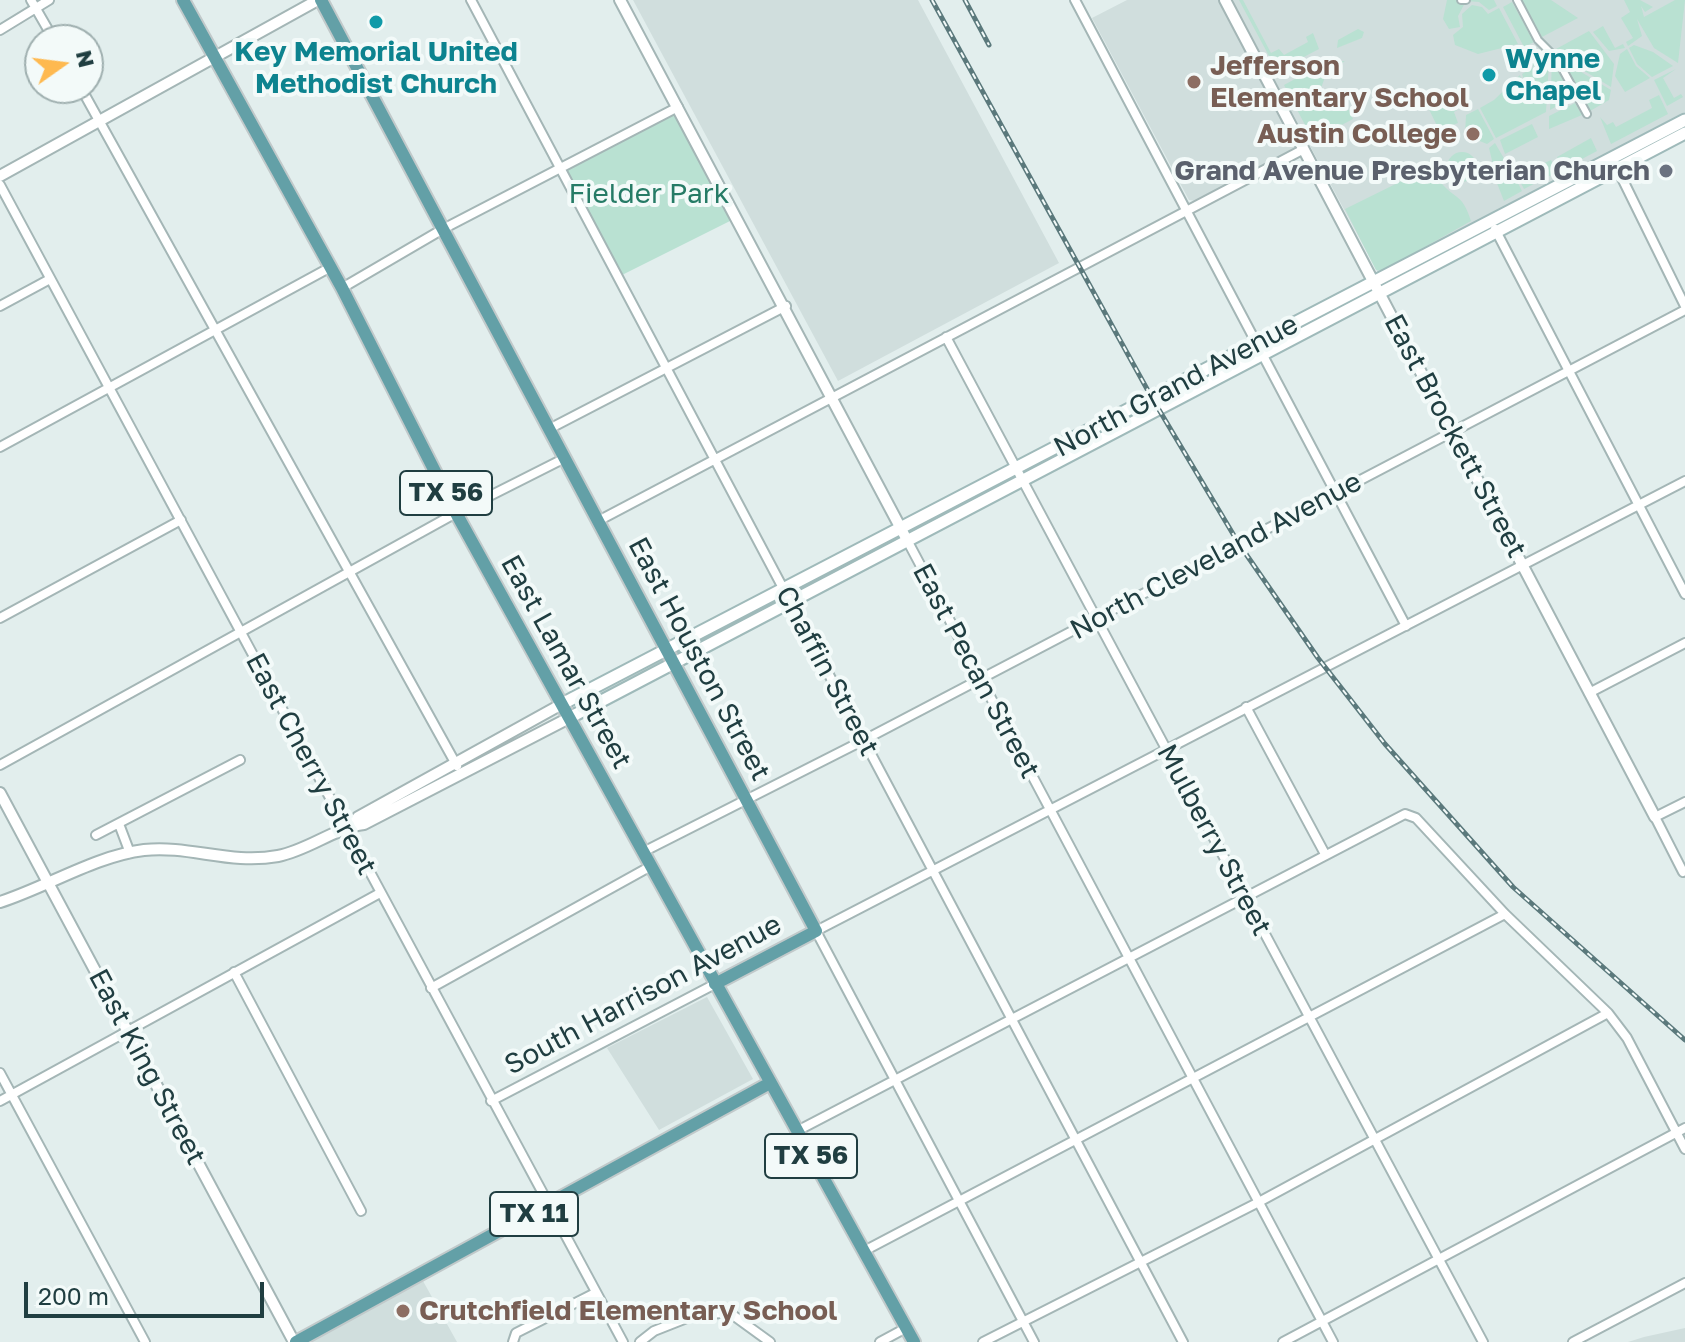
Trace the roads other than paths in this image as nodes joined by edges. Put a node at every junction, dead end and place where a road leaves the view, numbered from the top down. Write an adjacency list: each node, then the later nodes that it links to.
1 (49, 0): 9 (street)
2 (183, 0): 12 (main road, East Lamar Street / TX 56)
3 (319, 0): 12 (street); 26 (main road, East Houston Street)
4 (471, 0): 21 (street, Chaffin Street)
5 (620, 0): 14 (street, East Pecan Street)
6 (1075, 0): 24 (street)
7 (1225, 0): 19 (street, East Brockett Street)
8 (1517, 0): 15 (street)
9 (34, 4): 10 (street); 11 (street)
10 (45, 24)
11 (0, 30)
12 (215, 57): 17 (street); 27 (main road, East Lamar Street / TX 56)
13 (90, 104): 17 (street)
14 (678, 107): 21 (street); 32 (street, East Pecan Street)
15 (1587, 114)
16 (1685, 120): 20 (main road, North Grand Avenue)
17 (100, 121): 22 (street); 34 (street)
18 (1685, 133): 20 (main road, North Grand Avenue)
19 (1304, 149): 24 (street); 29 (street, East Brockett Street)
20 (1614, 163): 25 (main road, North Grand Avenue); 33 (street)
21 (561, 168): 26 (street); 37 (street, Chaffin Street)
22 (0, 176)
23 (0, 185): 28 (street, East Cherry Street)
24 (1188, 212): 35 (street); 36 (street)
25 (1493, 227): 29 (main road, North Grand Avenue); 38 (street)
26 (443, 229): 30 (street); 41 (main road, East Houston Street)
27 (329, 268): 30 (main road, East Lamar Street / TX 56); 34 (street)
28 (50, 279): 31 (street); 39 (street, East Cherry Street)
29 (1376, 287): 36 (main road, North Grand Avenue); 42 (street, East Brockett Street)
30 (342, 288): 50 (main road, East Lamar Street / TX 56)
31 (0, 306)
32 (786, 306): 37 (street); 40 (street, East Pecan Street)
33 (1685, 308): 38 (street, North Cleveland Avenue)
34 (213, 330): 39 (street); 55 (street)
35 (946, 337): 40 (street); 46 (street, Mulberry Street)
36 (1260, 349): 46 (main road, North Grand Avenue); 48 (street)
37 (667, 368): 41 (street); 45 (street, Chaffin Street)
38 (1568, 371): 42 (street, North Cleveland Avenue); 49 (street)
39 (109, 387): 43 (street); 51 (street, East Cherry Street)
40 (833, 397): 45 (street); 53 (street, East Pecan Street)
41 (549, 429): 44 (main road, East Houston Street)
42 (1452, 432): 48 (street, North Cleveland Avenue); 54 (street, East Brockett Street)
43 (0, 447)
44 (563, 459): 50 (street); 52 (main road, East Houston Street)
45 (715, 460): 52 (street); 57 (street, Chaffin Street)
46 (1020, 474): 53 (main road, North Grand Avenue); 59 (street, Mulberry Street)
47 (1685, 481): 49 (street)
48 (1335, 494): 59 (street, North Cleveland Avenue); 60 (street)
49 (1639, 505): 54 (street); 56 (street)
50 (456, 513): 55 (street); 67 (main road, East Lamar Street / TX 56)
51 (181, 520): 58 (street); 61 (street, East Cherry Street)
52 (598, 521): 63 (main road, East Houston Street)
53 (904, 535): 57 (main road, North Grand Avenue); 65 (street, East Pecan Street)
54 (1523, 565): 60 (street); 66 (street, East Brockett Street)
55 (348, 572): 61 (street); 76 (street)
56 (1685, 594)
57 (787, 596): 63 (main road, North Grand Avenue); 64 (main road, North Grand Avenue); 72 (street, Chaffin Street)
58 (0, 618)
59 (1096, 618): 65 (street, North Cleveland Avenue); 73 (street, Mulberry Street)
60 (1406, 626): 68 (street)
61 (242, 633): 75 (street); 83 (street, East Cherry Street)
62 (1685, 643): 66 (street)
63 (667, 651): 64 (main road, East Houston Street); 67 (main road, North Grand Avenue)
64 (673, 663): 70 (main road, North Grand Avenue); 78 (main road, East Houston Street)
65 (980, 680): 72 (street, North Cleveland Avenue); 80 (street, East Pecan Street)
66 (1589, 693): 81 (street, East Brockett Street)
67 (562, 704): 69 (street); 70 (main road, East Lamar Street / TX 56)
68 (1246, 707): 73 (street); 87 (street)
69 (538, 717): 71 (street); 76 (street)
70 (569, 718): 71 (street); 85 (main road, East Lamar Street / TX 56)
71 (545, 730): 76 (street)
72 (864, 740): 78 (street, North Cleveland Avenue); 89 (street, Chaffin Street)
73 (1165, 749): 80 (street); 93 (street, Mulberry Street)
74 (240, 760): 82 (street)
75 (0, 765)
76 (459, 770): 83 (street)
77 (0, 793): 91 (street, East King Street)
78 (747, 800): 85 (street, North Cleveland Avenue); 96 (main road, East Houston Street)
79 (1685, 802): 81 (street)
80 (1049, 809): 89 (street); 97 (street, East Pecan Street)
81 (1655, 817): 90 (street, East Brockett Street)
82 (119, 824): 84 (street); 86 (street)
83 (348, 827): 86 (street); 92 (street, East Cherry Street)
84 (96, 835)
85 (643, 852): 88 (main road, East Lamar Street / TX 56)
86 (130, 853): 91 (street)
87 (1325, 854): 93 (street); 95 (street)
88 (651, 866): 100 (main road, East Lamar Street / TX 56); 101 (street)
89 (931, 872): 96 (street); 105 (street, Chaffin Street)
90 (1683, 872)
91 (51, 883): 94 (street); 106 (street, East King Street)
92 (380, 893): 99 (street); 101 (street, East Cherry Street)
93 (1245, 896): 97 (street); 104 (street, Mulberry Street)
94 (0, 902)
95 (1505, 914): 102 (street); 104 (street)
96 (816, 931): 98 (main road, South Harrison Avenue); 108 (street, East Houston Street)
97 (1128, 958): 105 (street); 109 (street, East Pecan Street)
98 (743, 969): 100 (main road, South Harrison Avenue); 103 (main road)
99 (234, 972): 106 (street); 122 (street)
100 (715, 984): 103 (main road, East Lamar Street / TX 56); 113 (street, South Harrison Avenue)
101 (431, 988): 113 (street, East Cherry Street)
102 (1608, 1013): 115 (street); 116 (street)
103 (733, 1017): 110 (main road, East Lamar Street / TX 56)
104 (1310, 1017): 109 (street); 116 (street, Mulberry Street)
105 (1013, 1019): 108 (street); 117 (street, Chaffin Street)
106 (127, 1034): 111 (street); 132 (street, East King Street)
107 (0, 1073): 111 (street)
108 (895, 1080): 114 (street); 119 (street, East Houston Street)
109 (1194, 1080): 117 (street); 120 (street, East Pecan Street)
110 (770, 1083): 114 (main road, East Lamar Street / TX 56); 121 (main road, TX 11)
111 (12, 1095): 112 (street); 131 (street)
112 (0, 1101)
113 (491, 1101): 121 (street, East Cherry Street)
114 (797, 1131): 123 (main road, East Lamar Street / TX 56)
115 (1681, 1131): 118 (street); 125 (street)
116 (1375, 1138): 120 (street); 125 (street, Mulberry Street)
117 (1075, 1140): 119 (street); 124 (street, Chaffin Street)
118 (1685, 1149)
119 (960, 1201): 123 (street); 129 (street, East Houston Street)
120 (1257, 1203): 124 (street); 128 (street, East Pecan Street)
121 (548, 1206): 127 (street, East Cherry Street); 132 (main road, TX 11)
122 (361, 1211)
123 (864, 1251): 130 (main road, East Lamar Street / TX 56)
124 (1140, 1261): 129 (street); 141 (street, Chaffin Street)
125 (1439, 1261): 128 (street); 144 (street, Mulberry Street)
126 (1685, 1283): 145 (street)
127 (595, 1293): 133 (street); 134 (street, East Cherry Street)
128 (1322, 1321): 142 (street); 143 (street, East Pecan Street)
129 (1023, 1322): 139 (street); 140 (street, East Houston Street)
130 (906, 1328): 137 (street); 138 (main road, East Lamar Street / TX 56)
131 (145, 1342)
132 (295, 1342)
133 (513, 1342)
134 (623, 1342)
135 (640, 1342): 136 (street)
136 (770, 1342)
137 (880, 1342)
138 (914, 1342)
139 (983, 1342)
140 (1034, 1342)
141 (1183, 1342)
142 (1283, 1342)
143 (1333, 1342)
144 (1483, 1342)
145 (1573, 1342)

